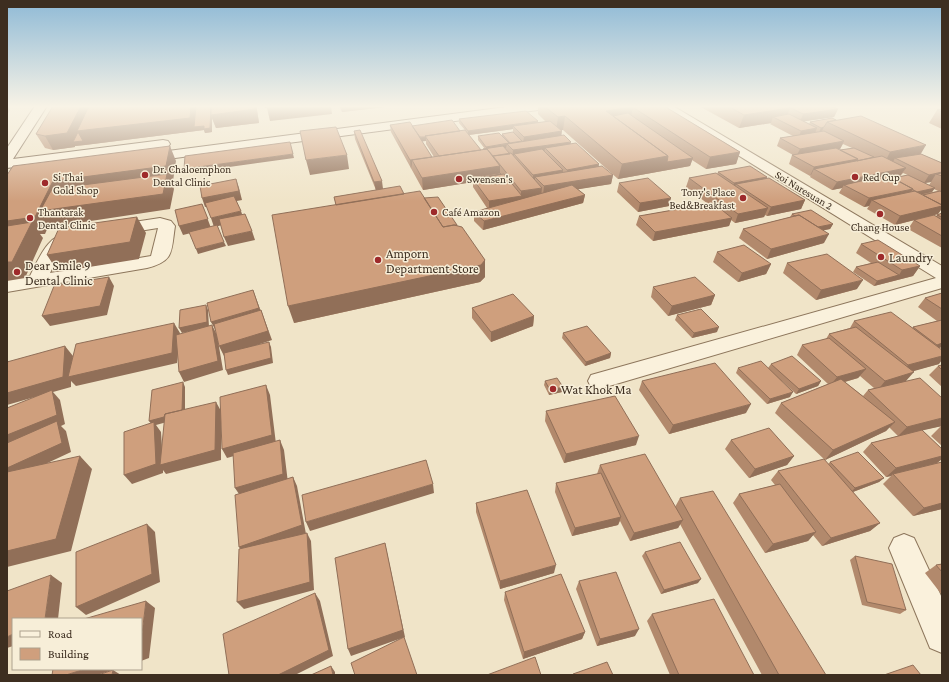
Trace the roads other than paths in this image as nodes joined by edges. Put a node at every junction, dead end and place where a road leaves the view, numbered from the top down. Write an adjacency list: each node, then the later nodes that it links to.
1 (20, 138): 5 (street)
2 (211, 138): 6 (street)
3 (300, 138): 7 (street)
4 (718, 138): 8 (street, Soi Naresuan 2)
5 (7, 158)
6 (7, 164)
7 (7, 177)
8 (942, 274)
9 (37, 282): 9 (street); 11 (street)
10 (942, 282): 12 (street)
11 (7, 286)
12 (599, 381)
13 (904, 548): 14 (street)
14 (942, 636)

